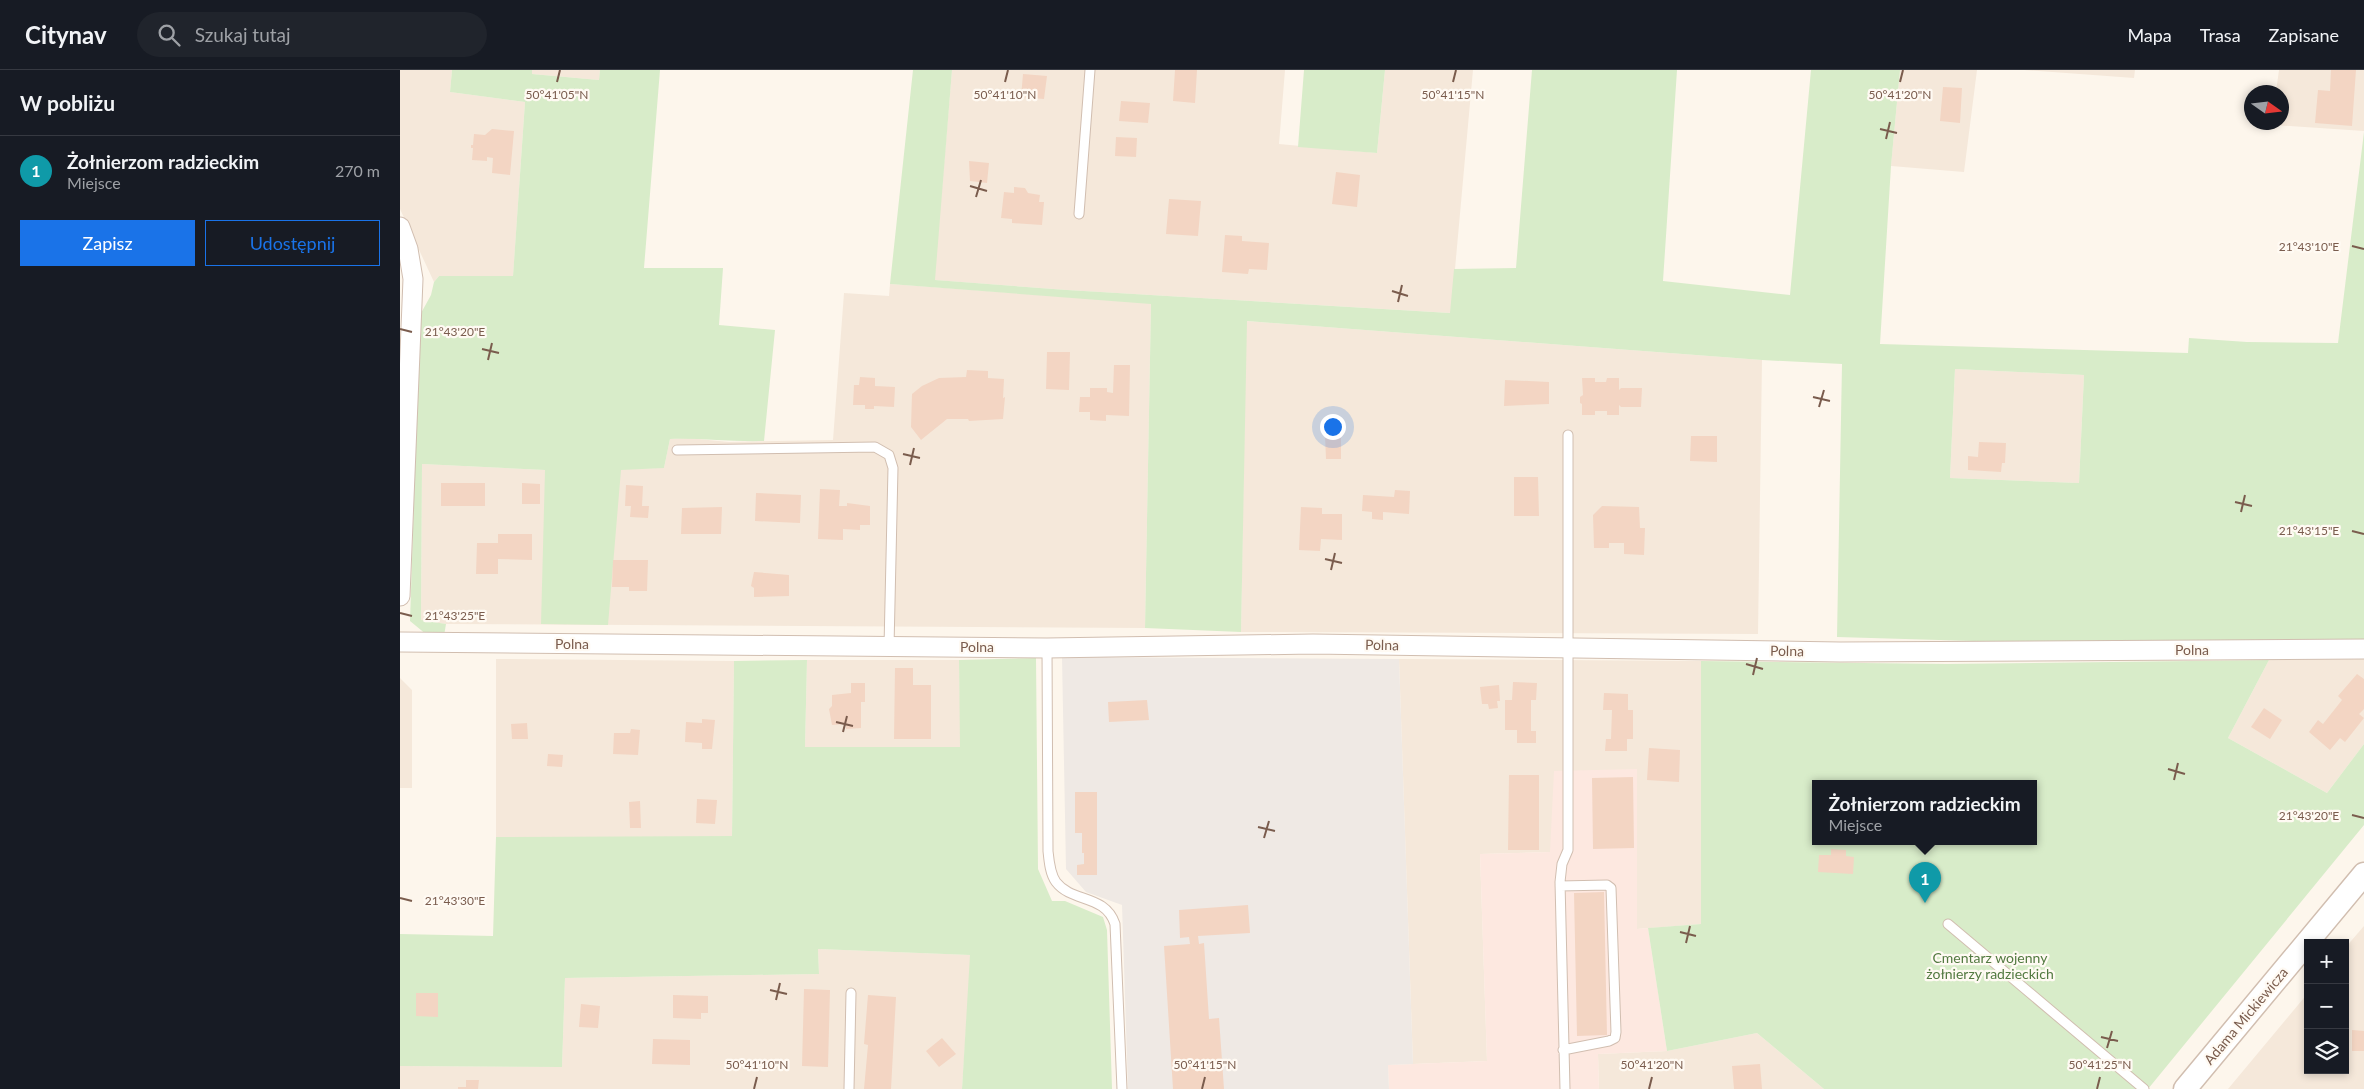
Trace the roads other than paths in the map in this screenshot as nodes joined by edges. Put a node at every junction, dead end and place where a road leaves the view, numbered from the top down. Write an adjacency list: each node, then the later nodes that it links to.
1 (1090, 70): 2 (lane)
2 (1079, 214)
3 (400, 227): 6 (street)
4 (1568, 435): 10 (lane)
5 (677, 450): 8 (lane)
6 (400, 596)
7 (400, 642): 8 (street, Polna)
8 (889, 647): 9 (street, Polna)
9 (1047, 648): 10 (street, Polna); 18 (lane)
10 (1567, 648): 11 (street, Polna); 13 (lane)
11 (2364, 649)
12 (2364, 874): 21 (street, Adama Mickiewicza)
13 (1560, 886): 16 (lane); 16 (lane)
14 (1948, 924): 20 (lane)
15 (851, 993): 17 (lane)
16 (1563, 1050): 19 (lane)
17 (849, 1089)
18 (1122, 1089)
19 (1565, 1089)
20 (2144, 1089)
21 (2186, 1089)

